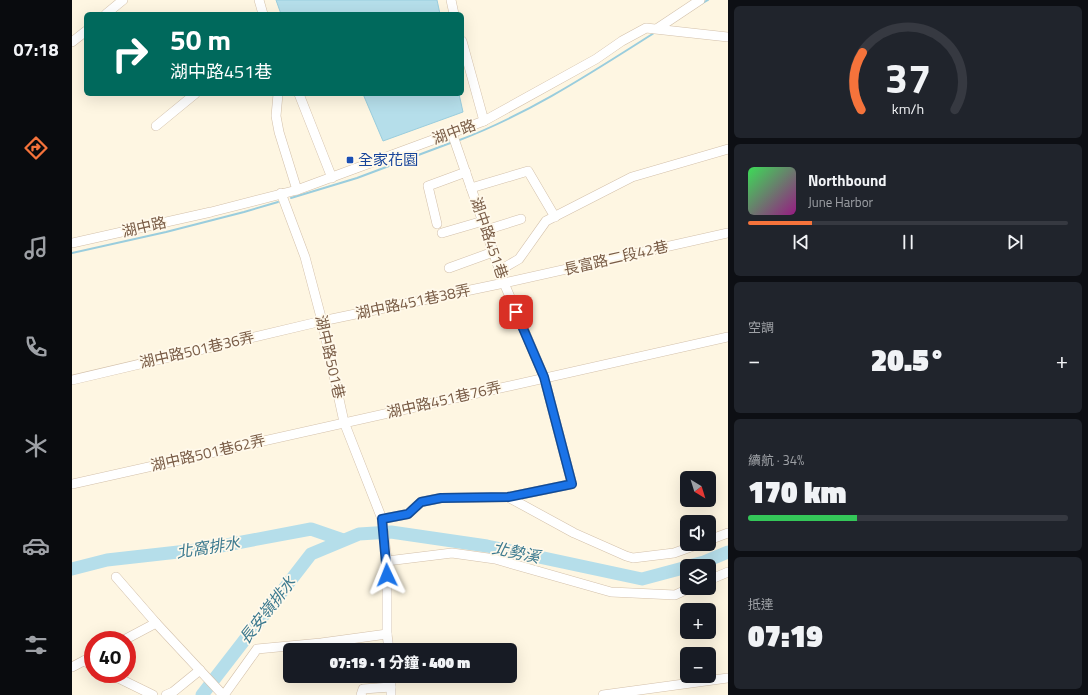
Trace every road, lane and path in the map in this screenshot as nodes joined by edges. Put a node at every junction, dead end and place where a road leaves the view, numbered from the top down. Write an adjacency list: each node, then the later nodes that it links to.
1 (123, 0): 5 (street)
2 (259, 0): 6 (street)
3 (451, 0): 7 (street)
4 (700, 0): 8 (street)
5 (108, 12)
6 (262, 12)
7 (454, 12)
8 (658, 28): 10 (street, 湖中路); 16 (street, 湖中路)
9 (84, 33): 11 (street)
10 (728, 37)
11 (72, 42)
12 (464, 48): 16 (street)
13 (193, 96): 17 (street)
14 (278, 96): 23 (street)
15 (300, 96): 21 (street)
16 (484, 121): 18 (street, 湖中路)
17 (156, 126)
18 (452, 133): 20 (street, 湖中路451巷); 21 (street, 湖中路)
19 (728, 148): 25 (street)
20 (466, 172): 22 (street, 湖中路451巷); 27 (street)
21 (332, 178): 23 (street, 湖中路)
22 (471, 188): 25 (street); 27 (street, 湖中路451巷)
23 (297, 190): 24 (street, 湖中路)
24 (281, 193): 30 (street, 湖中路); 35 (street, 湖中路501巷)
25 (555, 217): 33 (street)
26 (521, 219): 28 (street)
27 (483, 221): 28 (street, 湖中路451巷)
28 (486, 230): 31 (street, 湖中路451巷)
29 (728, 233): 34 (street, 長富路二段42巷)
30 (72, 243)
31 (493, 252): 32 (street, 湖中路451巷38弄); 33 (street, 湖中路451巷)
32 (449, 268)
33 (500, 270): 34 (street, 湖中路451巷)
34 (504, 283): 35 (street, 湖中路451巷38弄); 37 (street, 湖中路451巷)
35 (322, 321): 38 (street, 湖中路501巷36弄); 39 (street, 湖中路501巷)
36 (728, 337): 37 (street, 湖中路451巷76弄)
37 (544, 377): 39 (street, 湖中路451巷76弄); 41 (street, 湖中路451巷)
38 (72, 380)
39 (344, 422): 40 (street, 湖中路501巷62弄); 42 (street, 湖中路501巷)
40 (72, 484)
41 (508, 497): 42 (street, 湖中路451巷); 45 (street)
42 (382, 519): 46 (street, 湖中路501巷)
43 (728, 533): 44 (street)
44 (716, 537)
45 (680, 551)
46 (386, 561): 50 (street); 53 (street, 湖中路501巷)
47 (728, 572): 49 (street)
48 (116, 577): 51 (street)
49 (716, 577)
50 (680, 593)
51 (156, 624): 52 (street); 57 (street)
52 (136, 634)
53 (387, 634): 54 (street, 湖中路501巷); 63 (street)
54 (388, 643)
55 (84, 661): 56 (street)
56 (72, 667)
57 (200, 670): 62 (street); 63 (street)
58 (728, 678): 65 (street)
59 (128, 683): 61 (street)
60 (391, 691): 64 (street)
61 (153, 695)
62 (166, 695)
63 (224, 695)
64 (361, 695)
65 (603, 695)

